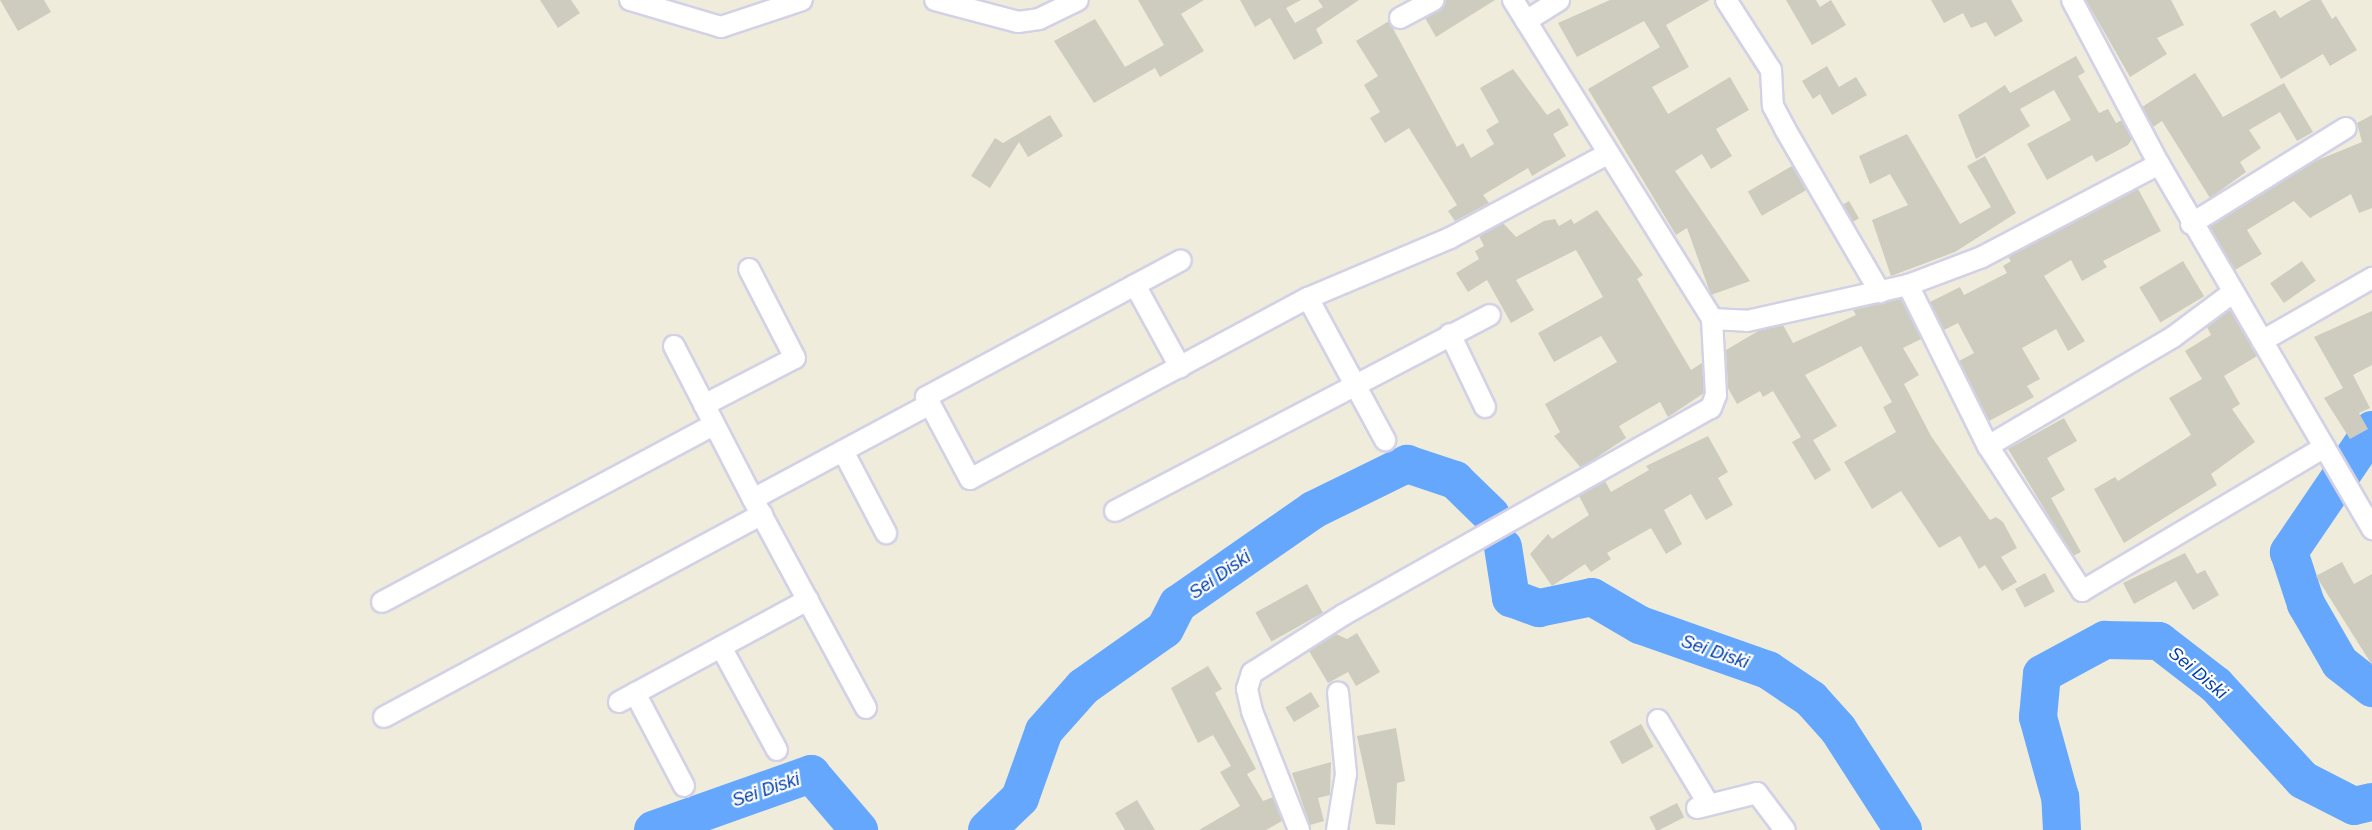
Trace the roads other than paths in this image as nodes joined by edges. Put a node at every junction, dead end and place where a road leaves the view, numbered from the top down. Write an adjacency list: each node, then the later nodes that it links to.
1 (630, 0): 2 (street)
2 (798, 0)
3 (935, 0): 4 (street)
4 (1078, 0)
5 (1434, 0): 10 (street)
6 (1513, 0): 11 (street)
7 (1559, 0): 11 (street)
8 (1726, 0): 21 (street)
9 (2072, 0): 14 (street)
10 (1400, 18)
11 (1526, 21): 13 (street)
12 (2346, 128): 15 (street)
13 (1607, 154): 23 (street); 25 (street)
14 (2159, 164): 15 (street); 20 (street)
15 (2191, 224): 22 (street)
16 (1181, 260): 19 (street)
17 (749, 269): 32 (street)
18 (2372, 278): 27 (street)
19 (1135, 285): 29 (street); 31 (street)
20 (1908, 285): 21 (street); 36 (street)
21 (1880, 292): 25 (street)
22 (2231, 294): 27 (street); 36 (street)
23 (1308, 298): 29 (street); 30 (street)
24 (1490, 315): 26 (street)
25 (1712, 319): 52 (street)
26 (1450, 334): 30 (street); 33 (street)
27 (2262, 341): 37 (street)
28 (674, 346): 32 (street)
29 (1180, 367): 31 (street)
30 (1354, 382): 35 (street); 40 (street)
31 (930, 404): 38 (street)
32 (704, 405): 34 (street)
33 (1485, 407)
34 (714, 425): 39 (street); 44 (street)
35 (1385, 440)
36 (1988, 446): 37 (street)
37 (2325, 447): 41 (street)
38 (843, 451): 39 (street); 42 (street)
39 (758, 507): 43 (street); 48 (street)
40 (1115, 511)
41 (2372, 529)
42 (886, 533)
43 (808, 600): 45 (street); 47 (street)
44 (382, 602)
45 (722, 647): 50 (street); 51 (street)
46 (1338, 692): 53 (street)
47 (866, 708)
48 (384, 717)
49 (1658, 720): 54 (street)
50 (777, 750)
51 (684, 786)
52 (1299, 830)
53 (1337, 830)
54 (1785, 830)

